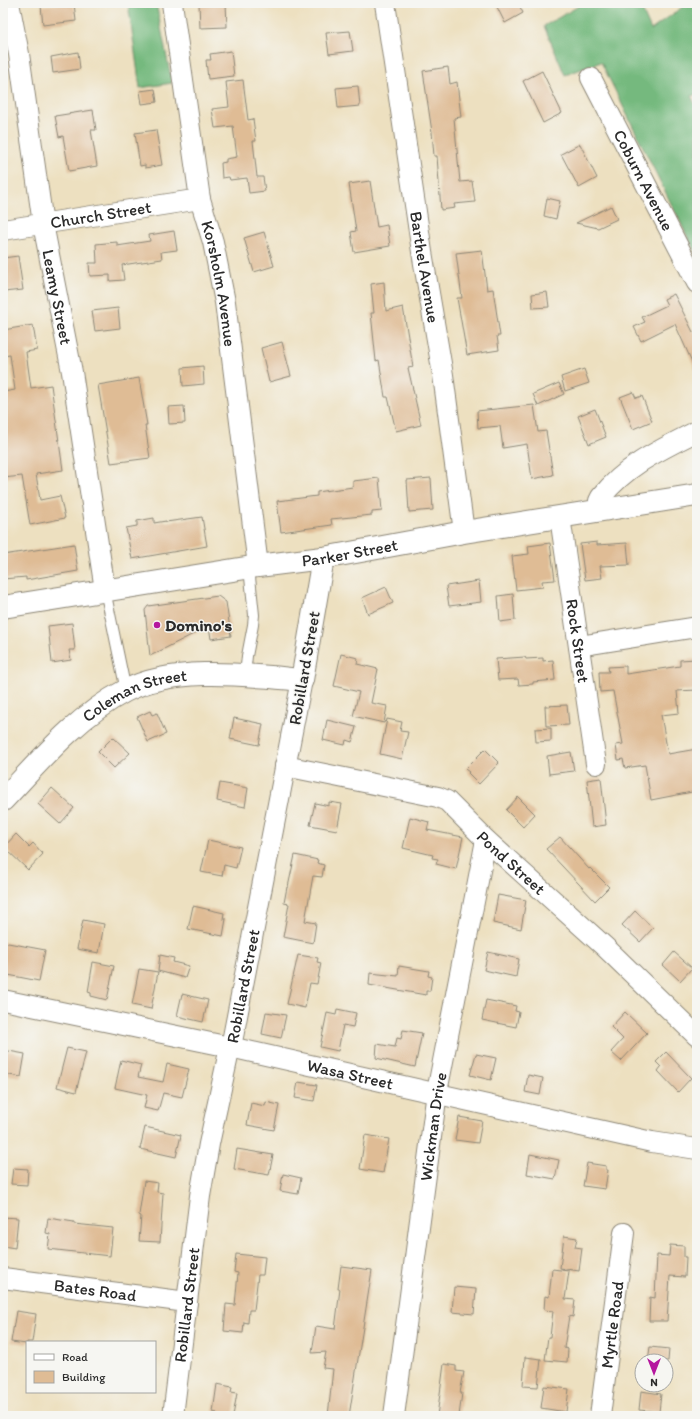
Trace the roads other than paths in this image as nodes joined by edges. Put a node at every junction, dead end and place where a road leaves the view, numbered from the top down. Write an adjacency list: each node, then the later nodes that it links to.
1 (9, 3): 6 (street, Leamy Street)
2 (172, 3): 5 (street, Korsholm Avenue)
3 (385, 3): 13 (street, Barthel Avenue)
4 (591, 78): 8 (street, Coburn Avenue)
5 (200, 200): 6 (street, Church Street); 15 (street, Korsholm Avenue)
6 (43, 224): 7 (street, Church Street); 16 (street, Leamy Street)
7 (3, 230)
8 (697, 283)
9 (697, 431): 11 (street)
10 (697, 495): 11 (main road, Parker Street)
11 (598, 511): 12 (main road, Parker Street)
12 (560, 517): 13 (main road, Parker Street); 19 (street, Rock Street)
13 (464, 532): 14 (main road, Parker Street)
14 (323, 558): 15 (main road, Parker Street); 21 (main road, Robillard Street)
15 (253, 567): 16 (main road, Parker Street); 20 (lane)
16 (105, 590): 17 (main road, Parker Street); 22 (lane)
17 (3, 608)
18 (697, 627): 19 (street)
19 (579, 646): 23 (street, Rock Street)
20 (245, 675): 21 (main road, Coleman Street); 22 (main road, Coleman Street)
21 (302, 680): 24 (street, Robillard Street)
22 (126, 691): 25 (main road, Coleman Street)
23 (596, 764)
24 (285, 766): 26 (street, Pond Street); 29 (street, Robillard Street)
25 (3, 800)
26 (486, 840): 28 (street, Pond Street); 30 (street, Wickman Drive)
27 (3, 1000): 29 (street, Wasa Street)
28 (697, 1036)
29 (230, 1047): 30 (street, Wasa Street); 34 (street, Robillard Street)
30 (437, 1092): 31 (street, Wasa Street); 36 (street, Wickman Drive)
31 (697, 1149)
32 (624, 1233): 37 (street, Myrtle Road)
33 (3, 1278): 34 (street, Bates Road)
34 (187, 1302): 35 (street, Robillard Street)
35 (173, 1416)
36 (394, 1416)
37 (600, 1416)

